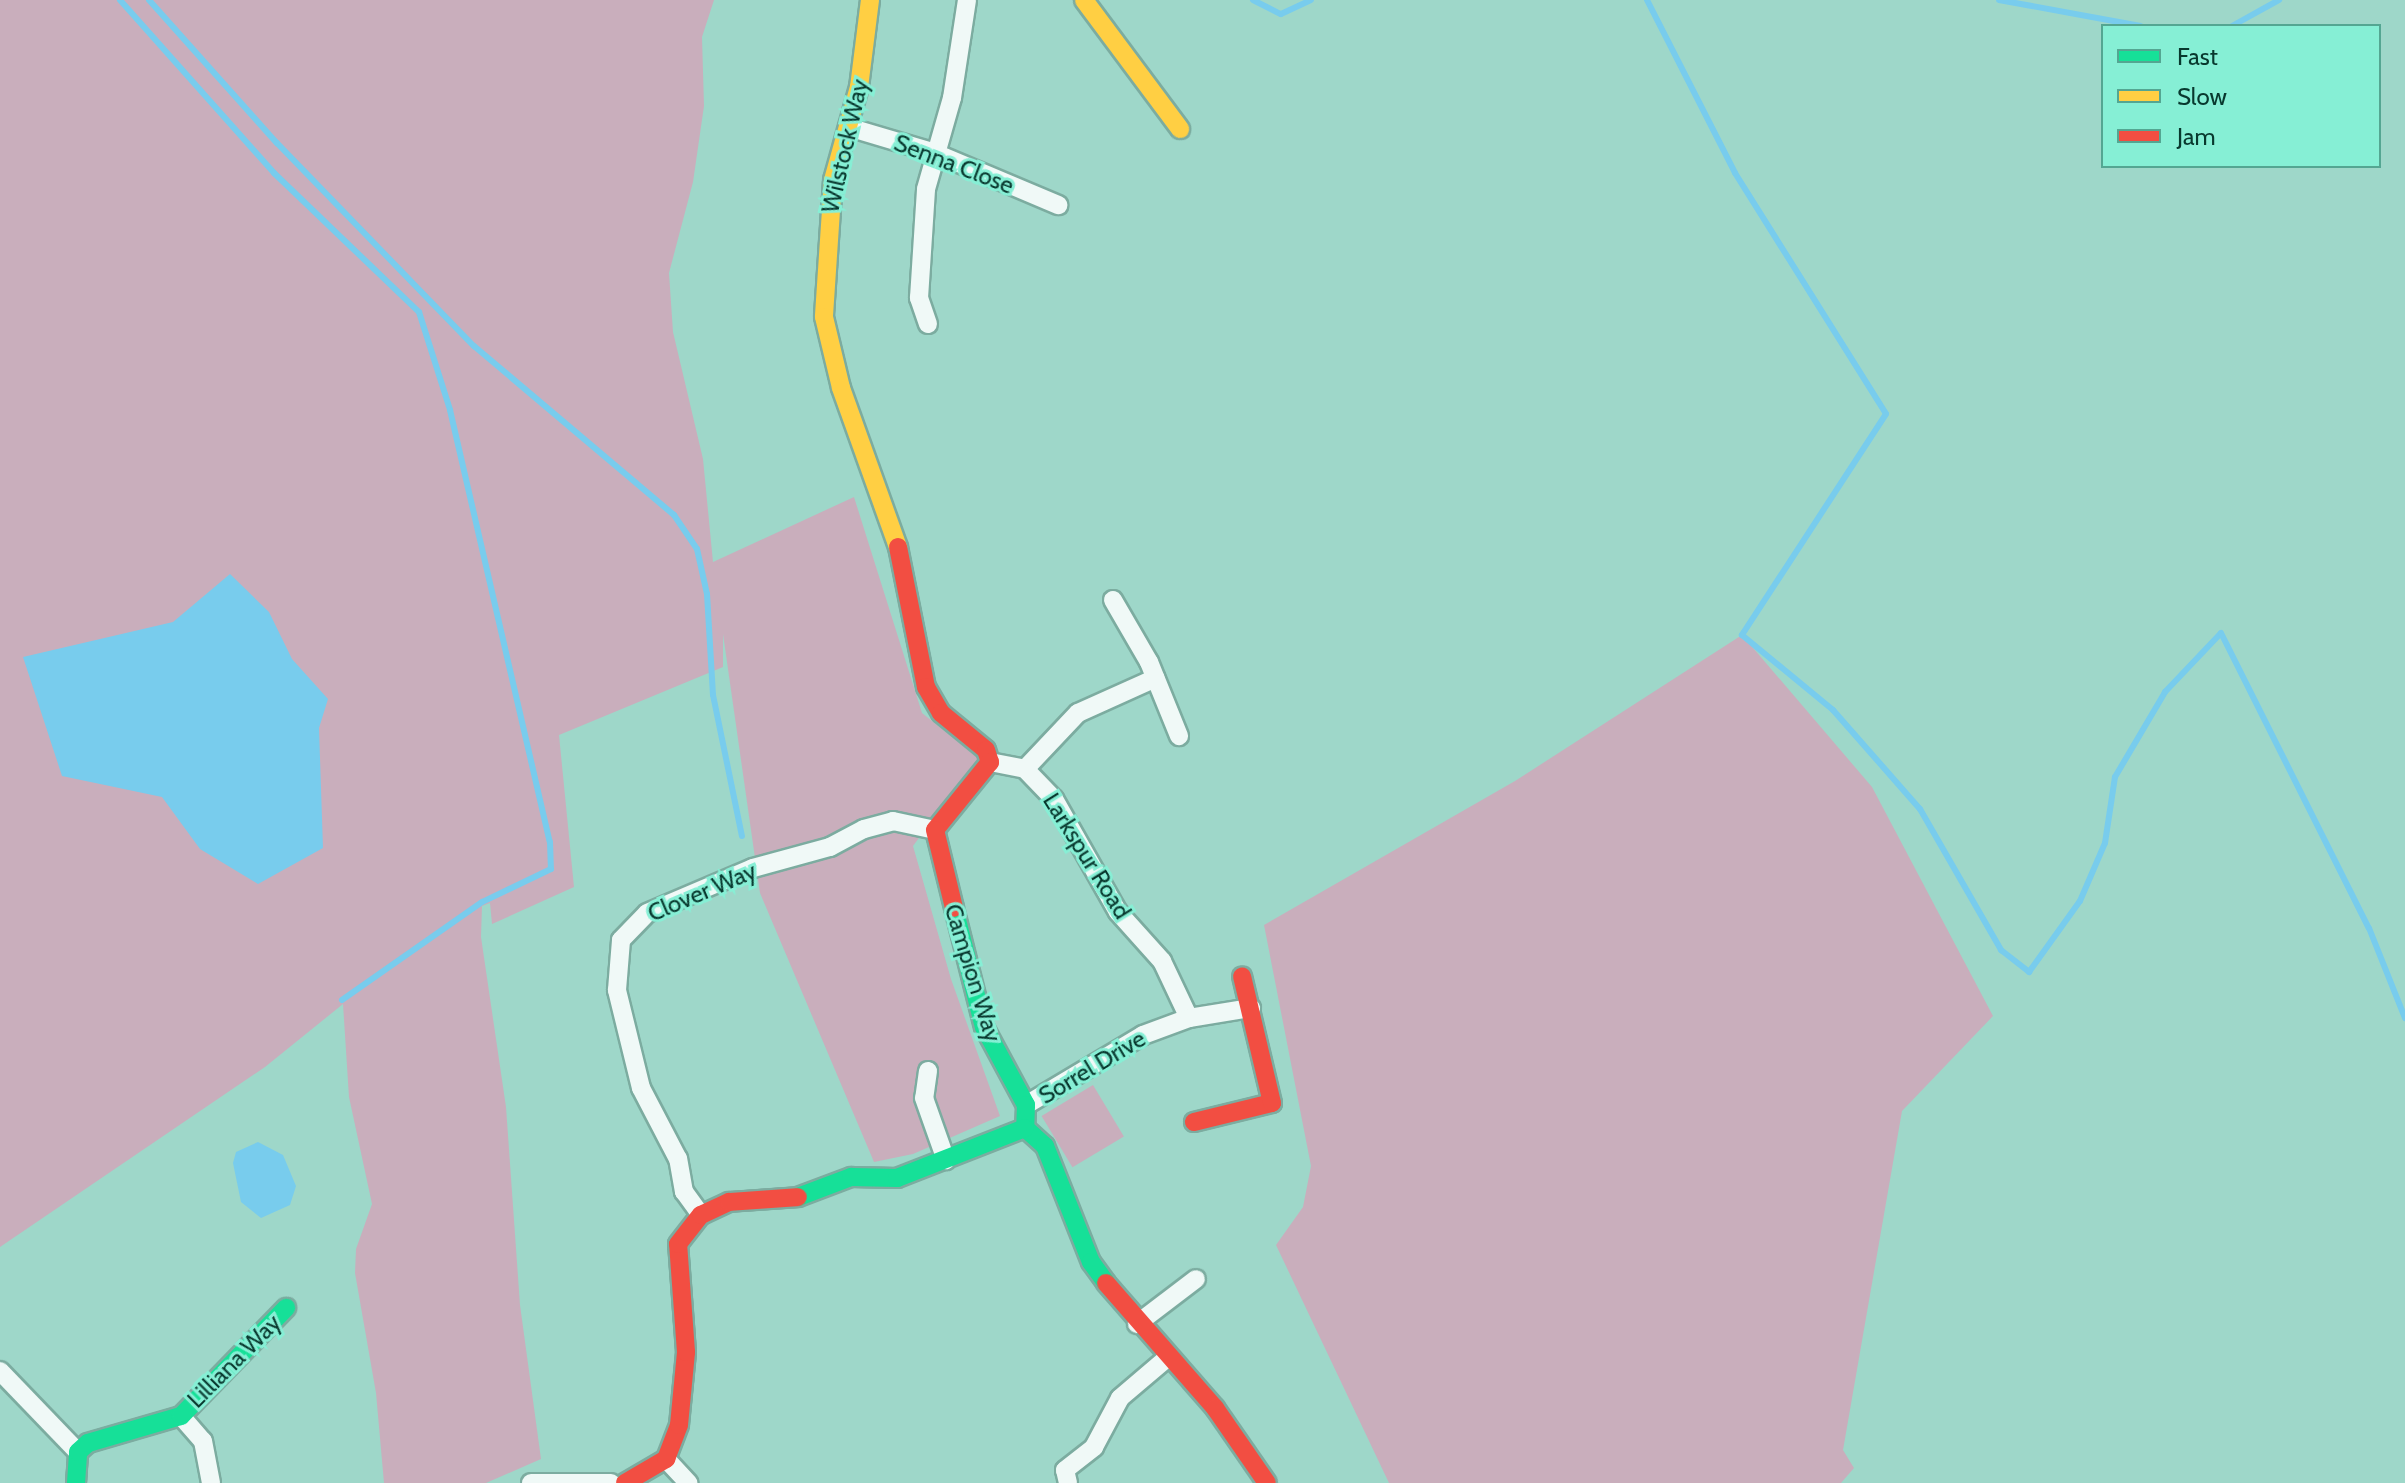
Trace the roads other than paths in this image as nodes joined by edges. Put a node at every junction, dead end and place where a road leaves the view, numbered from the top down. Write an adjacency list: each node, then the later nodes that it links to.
1 (870, 0): 4 (street, Wilstock Way)
2 (967, 0): 6 (street)
3 (1084, 0): 5 (street)
4 (848, 127): 6 (street, Senna Close); 12 (street, Wilstock Way)
5 (1180, 129)
6 (935, 153): 7 (street, Senna Close); 8 (street)
7 (1058, 205)
8 (928, 324)
9 (1113, 600): 10 (street)
10 (1156, 678): 11 (street); 13 (street)
11 (1179, 736)
12 (990, 762): 13 (street, Larkspur Road); 14 (street)
13 (1025, 769): 17 (street, Larkspur Road)
14 (935, 830): 19 (street, Campion Way); 23 (street, Clover Way)
15 (1242, 976): 16 (street)
16 (1251, 1008): 17 (street, Sorrel Drive); 20 (street)
17 (1189, 1018): 19 (street, Sorrel Drive)
18 (928, 1071): 22 (street)
19 (1026, 1105): 21 (street)
20 (1194, 1122)
21 (1025, 1128): 22 (street, Sorrel Drive); 26 (street)
22 (946, 1160): 23 (street, Sorrel Drive)
23 (701, 1215): 31 (street)
24 (1196, 1279): 26 (street)
25 (286, 1308): 29 (street, Lilliana Way)
26 (1137, 1324): 27 (street)
27 (1167, 1358): 38 (street); 39 (street)
28 (0, 1371): 30 (street)
29 (181, 1416): 30 (street, Lilliana Way); 33 (street)
30 (78, 1452): 32 (street)
31 (666, 1459): 36 (street); 37 (street)
32 (76, 1483)
33 (211, 1483)
34 (531, 1483): 35 (street)
35 (611, 1483)
36 (625, 1483)
37 (688, 1483)
38 (1068, 1483)
39 (1267, 1483)

